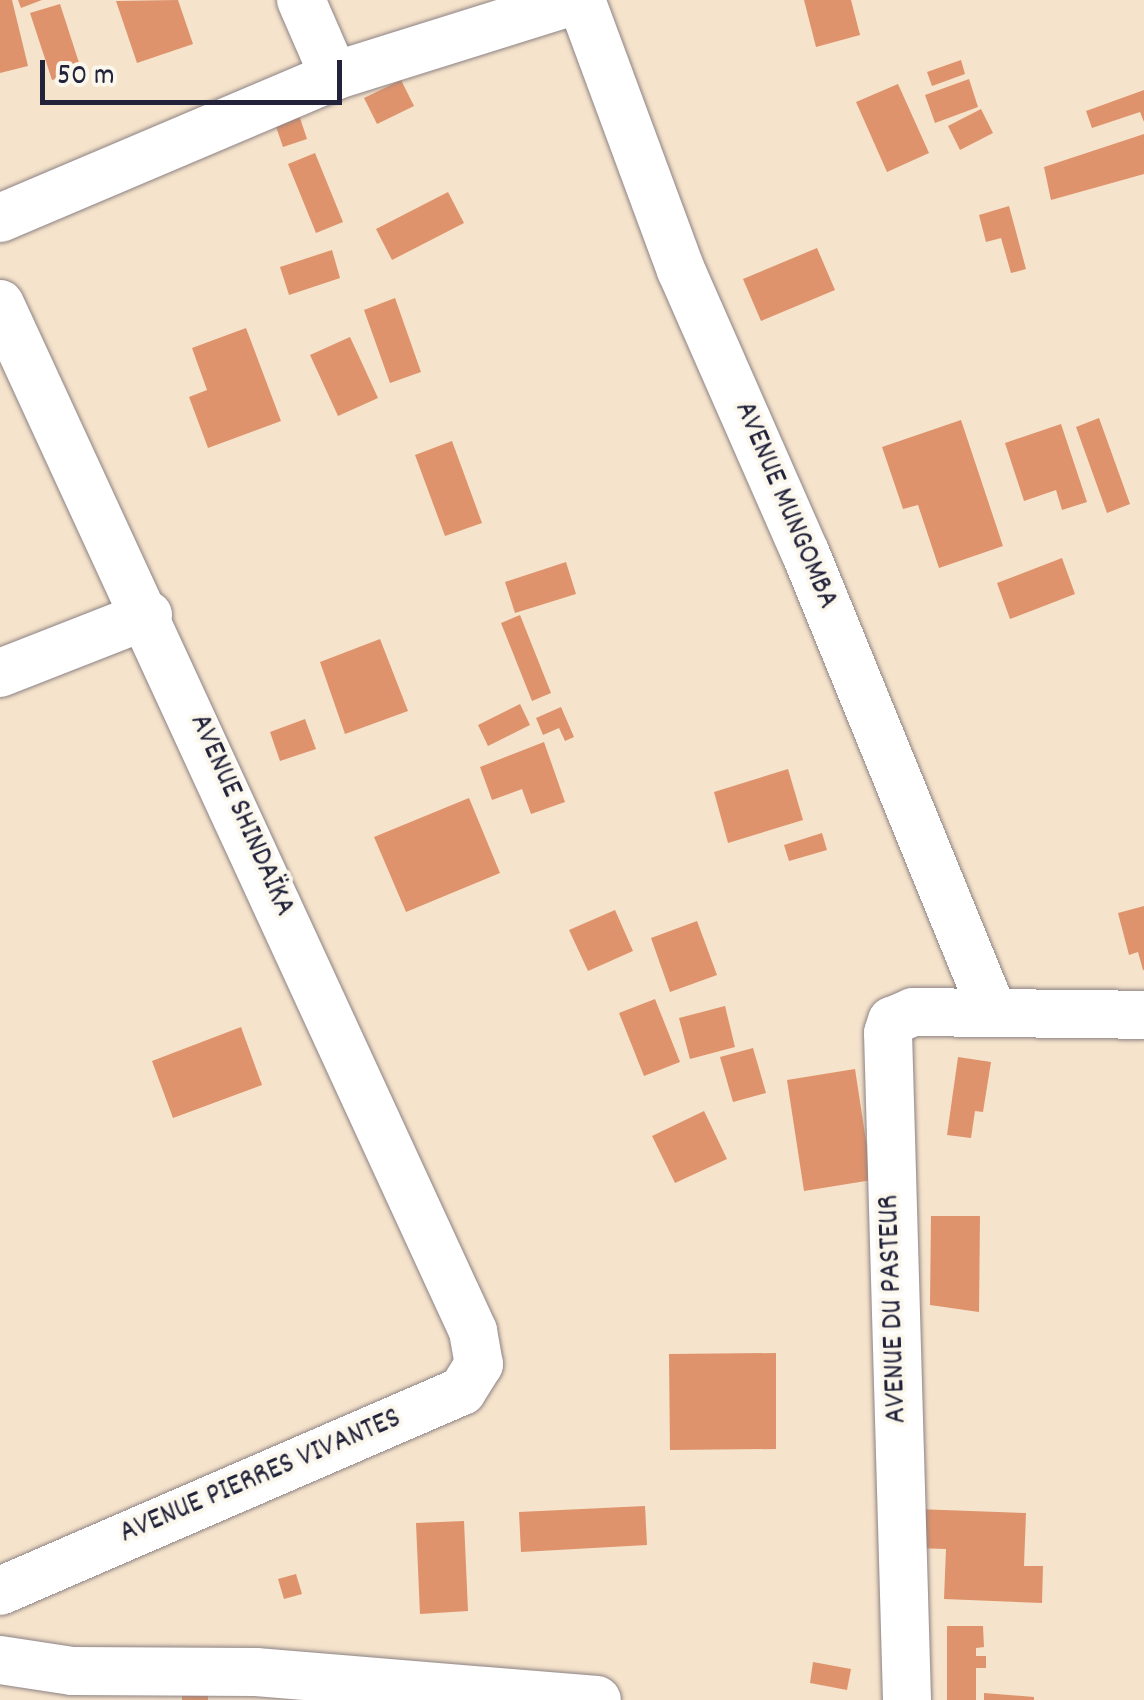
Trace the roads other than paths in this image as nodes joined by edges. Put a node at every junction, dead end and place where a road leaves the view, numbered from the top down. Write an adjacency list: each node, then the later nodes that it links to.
1 (301, 0): 3 (street)
2 (578, 0): 3 (street); 8 (street, AVENUE MUNGOMBA)
3 (334, 76): 4 (street)
4 (0, 218)
5 (0, 304): 6 (street, AVENUE SHINDAÏKA)
6 (148, 615): 7 (street); 10 (street, AVENUE SHINDAÏKA)
7 (0, 674)
8 (992, 1010): 9 (street); 14 (street, AVENUE DU PASTEUR)
9 (1144, 1015)
10 (473, 1331): 11 (street, AVENUE PIERRES VIVANTES)
11 (0, 1591)
12 (0, 1660): 13 (street)
13 (597, 1700)
14 (907, 1700)

